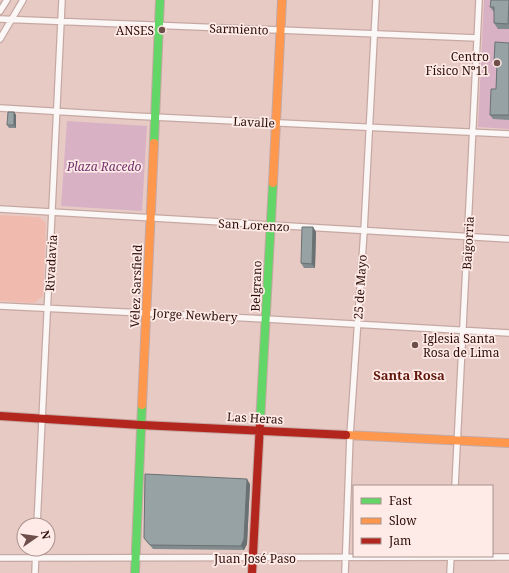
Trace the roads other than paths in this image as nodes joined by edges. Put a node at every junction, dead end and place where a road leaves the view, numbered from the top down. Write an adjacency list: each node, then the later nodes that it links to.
1 (7, 0): 8 (street)
2 (23, 0): 10 (street)
3 (62, 0): 11 (street, Rivadavia)
4 (160, 0): 12 (main road, Vélez Sarsfield)
5 (282, 0): 13 (main road, Belgrano)
6 (376, 0): 14 (street, 25 de Mayo)
7 (479, 0): 15 (street, Baigorria)
8 (0, 11)
9 (0, 19): 10 (street, Sarmiento)
10 (12, 20): 11 (street, Sarmiento); 16 (street)
11 (62, 20): 12 (street, Sarmiento); 18 (street, Rivadavia)
12 (159, 26): 13 (street, Sarmiento); 19 (main road, Vélez Sarsfield)
13 (280, 31): 14 (street, Sarmiento); 20 (main road, Belgrano)
14 (374, 33): 15 (street, Sarmiento); 21 (street, 25 de Mayo)
15 (477, 38): 22 (street, Baigorria)
16 (0, 39)
17 (0, 108): 18 (street, Lavalle)
18 (57, 112): 19 (street, Lavalle); 25 (street, Rivadavia)
19 (155, 117): 20 (street, Lavalle); 26 (main road, Vélez Sarsfield)
20 (275, 122): 21 (street, Lavalle); 27 (main road, Belgrano)
21 (369, 128): 22 (street, Lavalle); 28 (street, 25 de Mayo)
22 (473, 132): 23 (street, Lavalle); 29 (street, Baigorria)
23 (509, 134)
24 (0, 209): 25 (street, San Lorenzo)
25 (53, 213): 26 (street, San Lorenzo); 32 (street, Rivadavia)
26 (150, 218): 27 (street, San Lorenzo); 33 (main road, Vélez Sarsfield)
27 (270, 226): 28 (street, San Lorenzo); 34 (main road, Belgrano)
28 (364, 231): 29 (street, San Lorenzo); 35 (street, 25 de Mayo)
29 (468, 238): 30 (street, San Lorenzo); 36 (street, Baigorria)
30 (509, 239)
31 (0, 306): 32 (street, Jorge Newbery)
32 (48, 308): 33 (street, Jorge Newbery); 39 (street, Rivadavia)
33 (147, 313): 34 (street, Jorge Newbery); 40 (main road, Vélez Sarsfield)
34 (266, 319): 35 (street, Jorge Newbery); 41 (main road, Belgrano)
35 (358, 325): 36 (street, Jorge Newbery); 42 (street, 25 de Mayo)
36 (462, 330): 37 (street, Jorge Newbery); 43 (street, Baigorria)
37 (509, 333)
38 (0, 416): 39 (main road, Las Heras)
39 (42, 418): 40 (main road, Las Heras); 46 (street, Rivadavia)
40 (141, 425): 41 (main road, Las Heras); 50 (main road, Vélez Sarsfield)
41 (260, 430): 42 (main road, Las Heras); 51 (main road, Belgrano)
42 (350, 435): 43 (main road, Las Heras); 52 (street, 25 de Mayo)
43 (457, 441): 44 (main road, Las Heras); 45 (street, Baigorria)
44 (509, 444)
45 (455, 485)
46 (37, 517)
47 (451, 557): 48 (street, Juan José Paso); 52 (street, Juan José Paso); 58 (street)
48 (509, 557)
49 (0, 558): 53 (street, Juan José Paso)
50 (136, 558): 51 (street, Juan José Paso); 53 (street, Juan José Paso); 55 (main road, Vélez Sarsfield)
51 (253, 558): 52 (street, Juan José Paso); 56 (main road, Belgrano)
52 (346, 558): 57 (street, 25 de Mayo)
53 (36, 559): 54 (street)
54 (35, 573)
55 (135, 573)
56 (252, 573)
57 (345, 573)
58 (450, 573)

